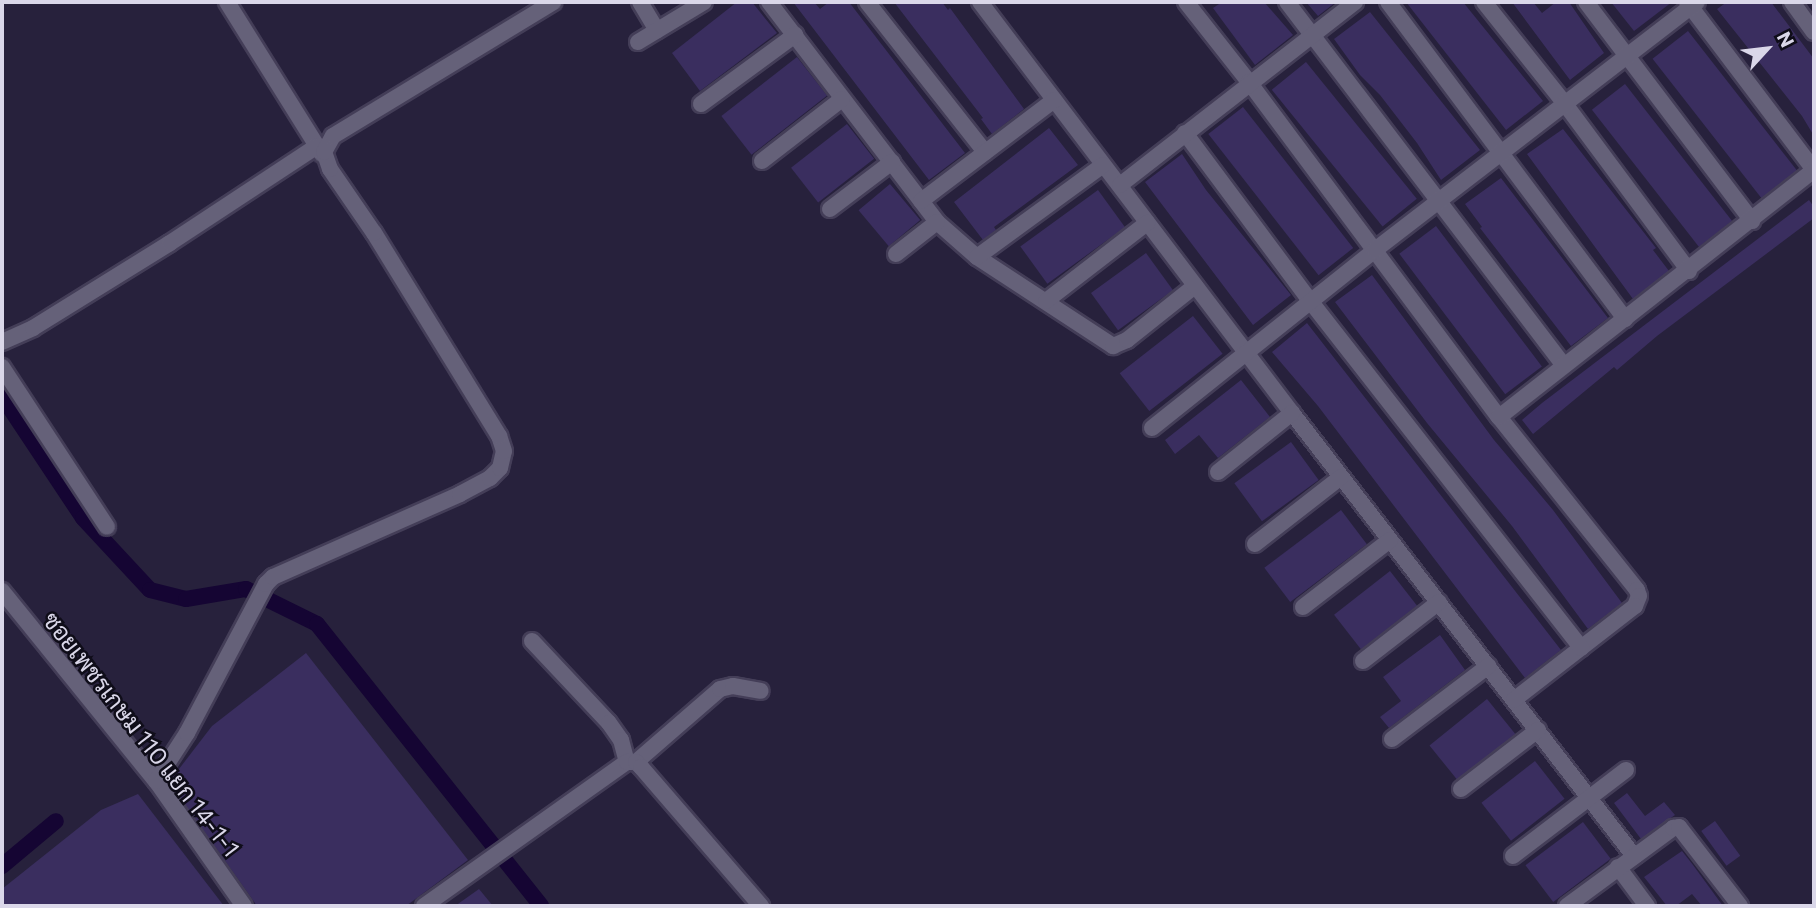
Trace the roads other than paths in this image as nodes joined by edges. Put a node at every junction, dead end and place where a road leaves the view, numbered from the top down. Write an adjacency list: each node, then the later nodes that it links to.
1 (227, 2): 28 (street)
2 (553, 2): 28 (street)
3 (640, 2): 16 (street)
4 (704, 2): 16 (street)
5 (769, 2): 18 (street)
6 (867, 2): 29 (street)
7 (980, 2): 24 (street)
8 (1186, 2): 22 (street)
9 (1287, 2): 19 (street)
10 (1355, 2): 19 (street)
11 (1388, 2): 30 (street)
12 (1485, 2): 26 (street)
13 (1586, 2): 21 (street)
14 (1791, 2): 17 (street)
15 (1691, 3): 21 (street); 34 (street)
16 (657, 30): 20 (street)
17 (1814, 32)
18 (795, 35): 23 (street); 25 (street)
19 (1313, 35): 22 (street); 37 (street)
20 (638, 42)
21 (1627, 55): 26 (street); 39 (street)
22 (1249, 82): 27 (street); 42 (street)
23 (842, 99): 31 (street); 32 (street)
24 (1054, 100): 29 (street); 33 (street)
25 (701, 104)
26 (1565, 104): 30 (street); 45 (street)
27 (1185, 133): 35 (street); 48 (street)
28 (320, 152): 50 (street); 75 (street)
29 (985, 152): 36 (street)
30 (1502, 152): 37 (street); 49 (street)
31 (762, 161)
32 (892, 162): 36 (street); 38 (street)
33 (1103, 165): 35 (street); 44 (street)
34 (1814, 170): 39 (street)
35 (1119, 185): 41 (street)
36 (921, 201): 40 (street)
37 (1438, 201): 42 (street); 52 (street)
38 (830, 209)
39 (1752, 221): 45 (street)
40 (937, 222): 43 (street); 44 (street)
41 (1147, 223): 46 (street); 47 (street)
42 (1375, 250): 48 (street); 55 (street)
43 (896, 254)
44 (977, 257): 47 (street)
45 (1689, 271): 49 (street)
46 (1195, 286): 47 (street); 51 (street)
47 (1046, 302)
48 (1311, 302): 51 (street); 66 (street)
49 (1625, 319): 52 (street)
50 (2, 342)
51 (1246, 352): 54 (street); 56 (street)
52 (1564, 366): 55 (street)
53 (2, 367): 59 (street)
54 (1292, 413): 57 (street); 58 (street)
55 (1499, 417): 66 (street)
56 (1152, 428)
57 (1218, 472)
58 (1341, 477): 60 (street); 61 (street)
59 (107, 527)
60 (1390, 540): 63 (street); 64 (street)
61 (1255, 544)
62 (2, 591): 75 (street, ซอยเพชรเกษม 110 แยก 14-1-1)
63 (1438, 602): 67 (street); 68 (street)
64 (1303, 607)
65 (532, 641): 73 (street)
66 (1581, 648): 70 (street)
67 (1363, 661)
68 (1488, 666): 70 (street); 72 (street)
69 (761, 691): 73 (street)
70 (1514, 700): 71 (street)
71 (1538, 730): 76 (street); 77 (street)
72 (1392, 739)
73 (631, 762): 82 (street); 83 (street)
74 (1626, 770): 77 (street)
75 (156, 781): 81 (street, ซอยเพชรเกษม 110 แยก 14-1-1)
76 (1461, 789)
77 (1589, 797): 78 (street); 79 (street)
78 (1513, 856)
79 (1634, 856): 80 (street); 86 (street)
80 (1618, 867): 84 (street); 85 (street)
81 (244, 906)
82 (424, 906)
83 (761, 906)
84 (1567, 906)
85 (1647, 906)
86 (1740, 906)

